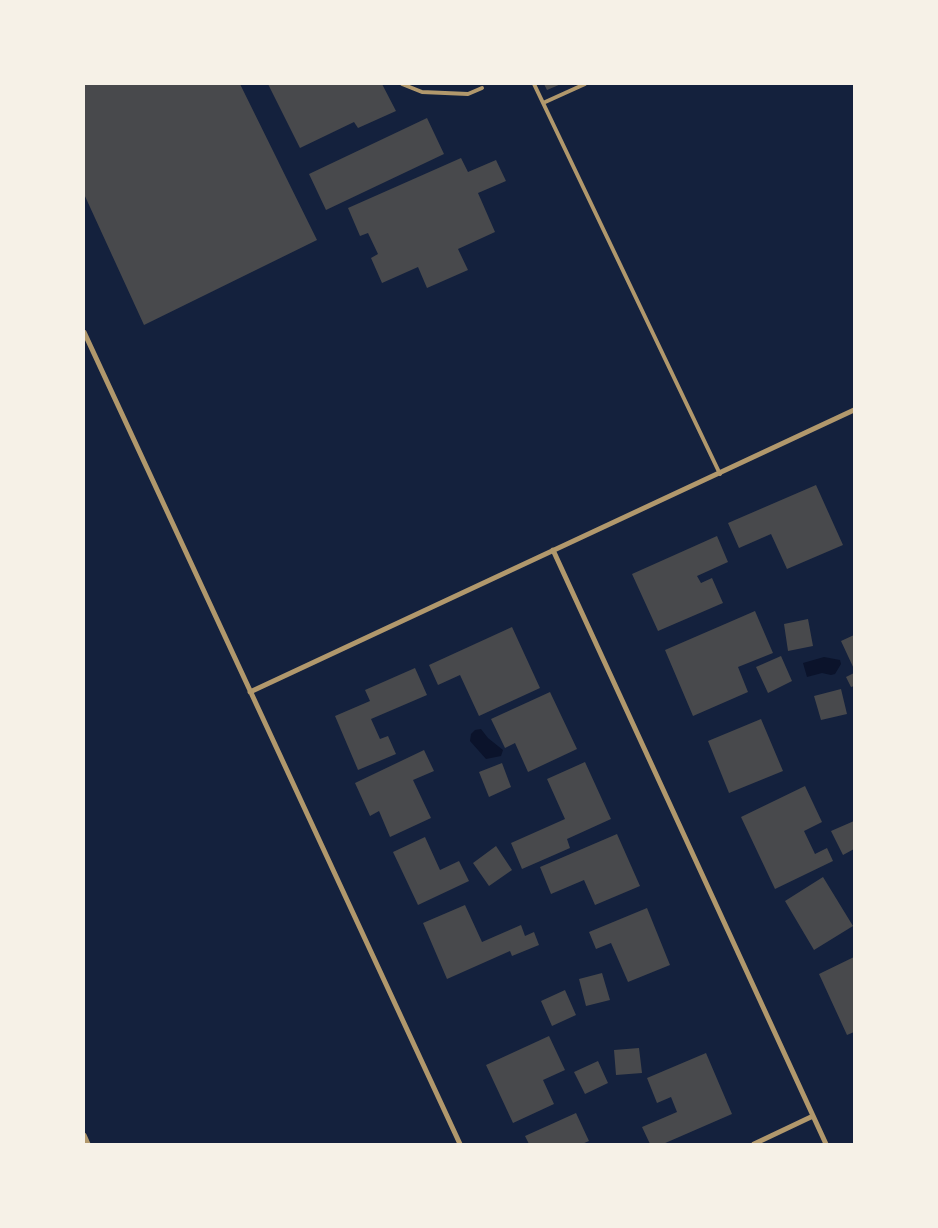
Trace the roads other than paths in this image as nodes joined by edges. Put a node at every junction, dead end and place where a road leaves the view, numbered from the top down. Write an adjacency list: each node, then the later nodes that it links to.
1 (402, 84): 4 (lane)
2 (534, 84): 5 (lane)
3 (584, 84): 5 (lane)
4 (482, 88)
5 (543, 103): 8 (lane)
6 (84, 332): 10 (street)
7 (854, 410): 8 (street)
8 (720, 474): 9 (street)
9 (553, 550): 10 (street); 11 (street)
10 (250, 692): 14 (street)
11 (813, 1116): 15 (street); 16 (street)
12 (84, 1136): 13 (street)
13 (88, 1144)
14 (460, 1144)
15 (754, 1144)
16 (826, 1144)

